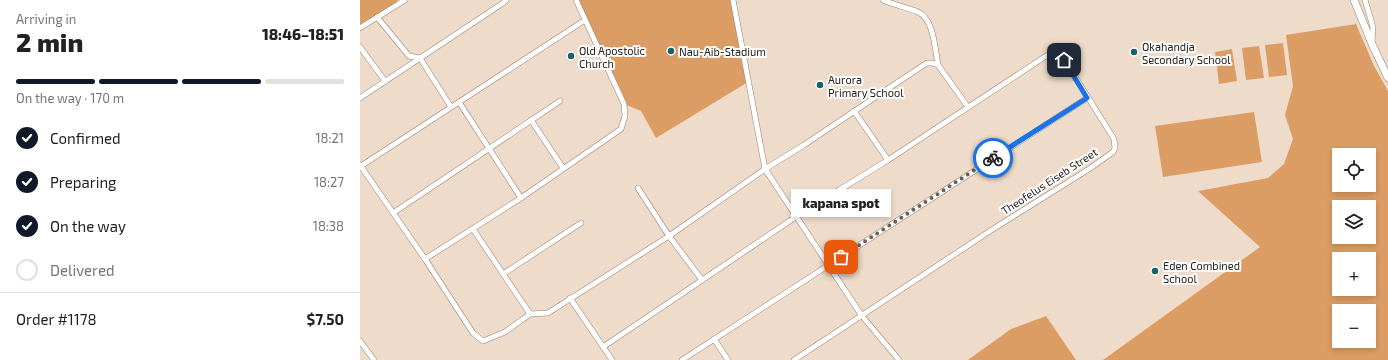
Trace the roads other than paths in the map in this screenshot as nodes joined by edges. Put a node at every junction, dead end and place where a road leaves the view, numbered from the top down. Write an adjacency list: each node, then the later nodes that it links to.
1 (405, 0): 8 (street)
2 (506, 0): 13 (street)
3 (576, 0): 9 (street)
4 (733, 0): 29 (street)
5 (883, 0): 14 (street)
6 (1354, 0): 11 (street)
7 (1365, 0): 11 (street)
8 (377, 17): 10 (street); 13 (street)
9 (585, 20): 20 (street); 28 (street)
10 (360, 28)
11 (1372, 44): 15 (street)
12 (360, 46): 16 (street)
13 (420, 58): 16 (street); 21 (street)
14 (938, 65): 22 (street); 23 (street)
15 (1388, 78)
16 (385, 81): 17 (street)
17 (360, 98)
18 (1087, 98): 22 (street, Theofelus Eiseb Street); 38 (street); 43 (street, Theofelus Eiseb Street)
19 (560, 100): 24 (street)
20 (459, 102): 21 (street); 25 (street)
21 (451, 107): 27 (street)
22 (968, 107): 26 (street, Theofelus Eiseb Street)
23 (854, 111): 26 (street); 29 (street)
24 (531, 120): 25 (street); 28 (street)
25 (489, 149): 31 (street); 32 (street)
26 (888, 160): 33 (street, Theofelus Eiseb Street)
27 (360, 165): 32 (street)
28 (563, 168): 31 (street)
29 (765, 169): 33 (street); 36 (street)
30 (638, 188): 36 (street)
31 (521, 198): 35 (street)
32 (393, 213): 37 (street)
33 (797, 216): 38 (street); 40 (street, Theofelus Eiseb Street)
34 (581, 223): 39 (street)
35 (473, 229): 37 (street); 39 (street)
36 (669, 236): 40 (street); 41 (street)
37 (425, 259): 42 (street)
38 (829, 264): 43 (street); 44 (street)
39 (503, 274): 42 (street)
40 (702, 280): 46 (street, Theofelus Eiseb Street)
41 (570, 298): 42 (street); 46 (street)
42 (530, 314)
43 (862, 316): 51 (street); 52 (street)
44 (714, 339): 49 (street); 50 (street)
45 (360, 341): 47 (street)
46 (603, 347): 48 (street)
47 (374, 360)
48 (612, 360)
49 (682, 360)
50 (728, 360)
51 (794, 360)
52 (899, 360)

